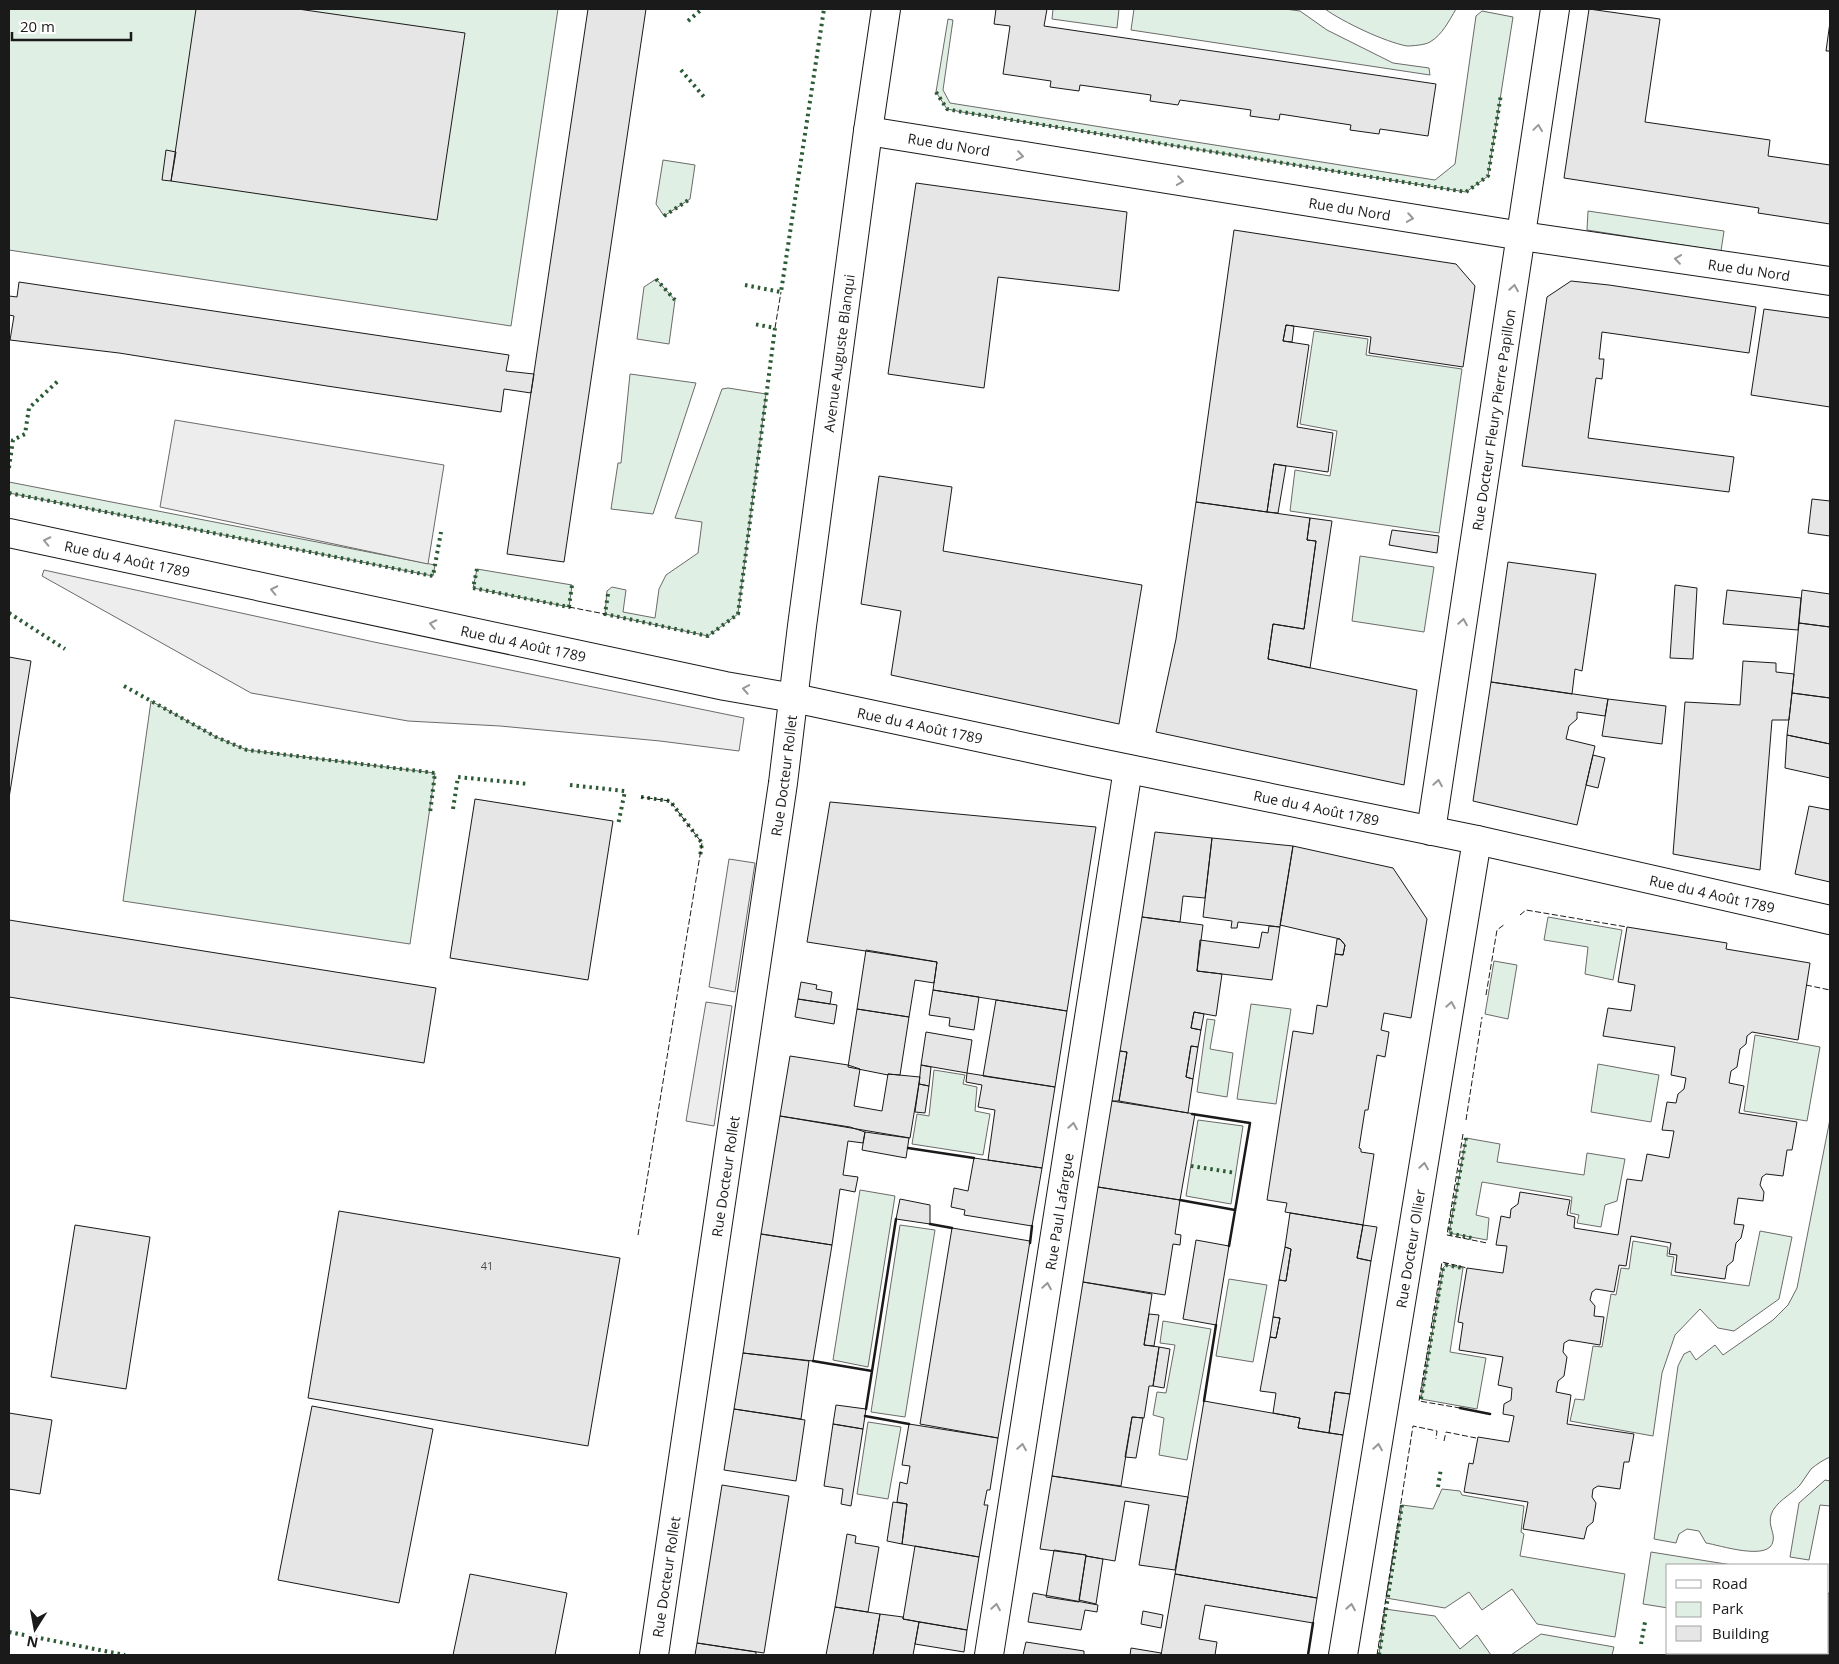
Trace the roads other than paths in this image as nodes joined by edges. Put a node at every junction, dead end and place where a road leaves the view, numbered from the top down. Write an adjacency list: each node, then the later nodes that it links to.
1 (886, 9): 3 (street, Avenue Auguste Blanqui)
2 (1555, 9): 4 (street, Rue Docteur Fleury Pierre Papillon, one-way to 2)
3 (868, 131): 4 (street, Rue du Nord, one-way to 4); 7 (street, Avenue Auguste Blanqui)
4 (1522, 236): 5 (street, Rue du Nord, one-way to 4); 9 (street, Rue Docteur Fleury Pierre Papillon, one-way to 4)
5 (1830, 281)
6 (9, 534): 7 (street, Rue du 4 Août 1789, one-way to 6)
7 (794, 698): 8 (street, Rue du 4 Août 1789); 12 (street, Rue Docteur Rollet)
8 (1128, 768): 9 (street, Rue du 4 Août 1789); 13 (street, Rue Paul Lafargue, one-way to 8)
9 (1431, 831): 10 (street, Rue du 4 Août 1789)
10 (1478, 840): 11 (street, Rue du 4 Août 1789); 14 (street, Rue Docteur Ollier, one-way to 10)
11 (1830, 920)
12 (654, 1655)
13 (989, 1655)
14 (1344, 1655)

